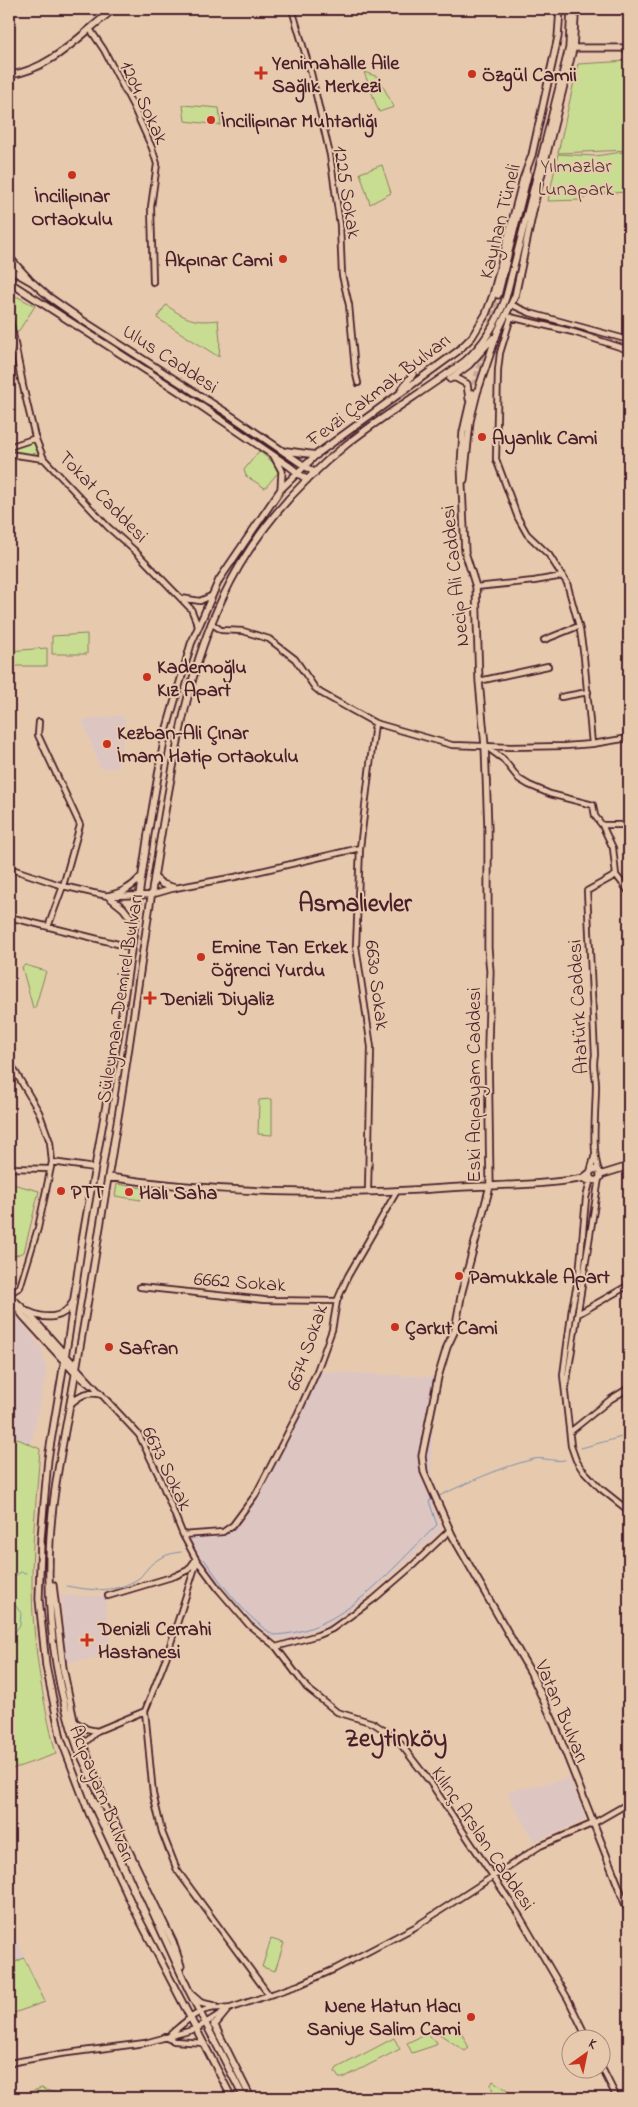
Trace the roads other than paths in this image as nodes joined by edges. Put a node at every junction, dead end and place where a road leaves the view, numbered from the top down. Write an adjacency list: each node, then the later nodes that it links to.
1 (114, 9): 8 (main road)
2 (292, 9): 30 (street, 1225 Sokak)
3 (560, 9): 12 (main road, Fevzi Çakmak Bulvarı)
4 (571, 9): 7 (main road, Fevzi Çakmak Bulvarı)
5 (576, 9): 6 (main road)
6 (575, 17): 7 (main road); 9 (main road)
7 (571, 27): 9 (main road, Fevzi Çakmak Bulvarı)
8 (90, 29): 11 (main road); 17 (street, 1204 Sokak)
9 (571, 48): 10 (main road); 21 (main road, Necip Ali Caddesi); 31 (main road, Fevzi Çakmak Bulvarı)
10 (629, 48)
11 (9, 75)
12 (532, 155): 20 (main road, Kayıhan Tüneli); 33 (main road, Fevzi Çakmak Bulvarı)
13 (9, 257): 16 (main road)
14 (9, 269): 16 (main road, Ulus Caddesi)
15 (9, 282): 18 (main road, Ulus Caddesi)
16 (32, 282): 37 (main road, Ulus Caddesi)
17 (153, 282)
18 (18, 289): 19 (main road); 40 (main road, Ulus Caddesi)
19 (9, 291)
20 (498, 295)
21 (512, 305): 23 (main road, Necip Ali Caddesi); 25 (street)
22 (9, 316): 29 (main road, Tokat Caddesi)
23 (509, 316): 24 (main road, Necip Ali Caddesi); 26 (street); 48 (street)
24 (498, 331): 28 (main road); 47 (main road, Necip Ali Caddesi)
25 (629, 340)
26 (629, 350)
27 (413, 374): 33 (main road)
28 (450, 379): 31 (main road); 34 (main road)
29 (22, 382): 35 (street, Tokat Caddesi)
30 (358, 383)
31 (433, 384): 44 (main road, Fevzi Çakmak Bulvarı)
32 (472, 393): 34 (main road, Necip Ali Caddesi)
33 (398, 394): 39 (main road, Fevzi Çakmak Bulvarı)
34 (469, 404): 47 (main road, Necip Ali Caddesi)
35 (36, 438): 36 (street); 41 (street, Tokat Caddesi)
36 (9, 447)
37 (281, 450): 39 (main road); 42 (main road, Ulus Caddesi)
38 (9, 454): 41 (street)
39 (317, 455): 42 (main road, Fevzi Çakmak Bulvarı)
40 (274, 457): 43 (main road, Ulus Caddesi); 46 (main road)
41 (44, 459): 51 (street, Tokat Caddesi)
42 (305, 465): 43 (main road, Fevzi Çakmak Bulvarı); 44 (main road, Ulus Caddesi)
43 (298, 472): 45 (main road, Ulus Caddesi); 46 (main road, Fevzi Çakmak Bulvarı)
44 (315, 473): 45 (main road, Fevzi Çakmak Bulvarı)
45 (307, 480): 52 (main road, Fevzi Çakmak Bulvarı)
46 (281, 489): 50 (main road, Fevzi Çakmak Bulvarı)
47 (462, 494): 49 (main road, Necip Ali Caddesi)
48 (564, 576): 49 (street); 54 (street)
49 (476, 587): 57 (main road, Necip Ali Caddesi)
50 (211, 596): 51 (street); 53 (main road, Fevzi Çakmak Bulvarı)
51 (179, 598): 53 (street, Tokat Caddesi)
52 (211, 623): 62 (street); 72 (main road, Süleyman Demirel Bulvarı)
53 (198, 626): 71 (main road, Süleyman Demirel Bulvarı)
54 (579, 626): 55 (street); 58 (street)
55 (544, 640)
56 (548, 666): 57 (street)
57 (479, 681): 60 (main road, Necip Ali Caddesi)
58 (588, 692): 59 (street); 64 (street)
59 (561, 697)
60 (483, 715): 65 (main road, Eski Acıpayam Caddesi)
61 (39, 722): 73 (street)
62 (374, 723): 65 (street); 68 (street, 6630 Sokak)
63 (629, 738): 64 (street)
64 (592, 744): 65 (street)
65 (487, 749): 67 (street); 93 (main road, Eski Acıpayam Caddesi)
66 (629, 824): 67 (street)
67 (602, 825): 70 (street)
68 (360, 848): 74 (street); 95 (street, 6630 Sokak)
69 (9, 868): 73 (street)
70 (616, 875): 75 (street); 84 (street, Atatürk Caddesi)
71 (141, 877): 76 (main road, Süleyman Demirel Bulvarı); 78 (main road)
72 (154, 877): 74 (main road); 77 (main road, Süleyman Demirel Bulvarı)
73 (63, 886): 78 (street); 81 (street)
74 (175, 888): 77 (street)
75 (629, 892)
76 (138, 895): 77 (street); 78 (street); 80 (main road, Süleyman Demirel Bulvarı)
77 (151, 895): 91 (main road, Süleyman Demirel Bulvarı)
78 (108, 896): 80 (main road)
79 (9, 917): 81 (street)
80 (134, 923): 82 (main road, Süleyman Demirel Bulvarı)
81 (48, 927): 82 (street)
82 (130, 948): 88 (main road, Süleyman Demirel Bulvarı)
83 (9, 1061): 85 (street)
84 (596, 1154): 90 (street); 92 (street)
85 (52, 1162): 88 (street); 89 (street)
86 (629, 1166): 90 (main road)
87 (9, 1168): 89 (street)
88 (95, 1168): 99 (main road, Süleyman Demirel Bulvarı)
89 (50, 1169): 98 (street)
90 (600, 1174): 92 (main road); 102 (street)
91 (108, 1177): 95 (main road); 105 (main road, Süleyman Demirel Bulvarı)
92 (590, 1177): 93 (main road); 108 (street)
93 (490, 1186): 94 (main road); 113 (main road, Eski Acıpayam Caddesi)
94 (397, 1191): 95 (main road); 100 (street, 6674 Sokak)
95 (368, 1192)
96 (629, 1285): 102 (street)
97 (140, 1287): 100 (street, 6662 Sokak)
98 (9, 1295): 101 (main road); 104 (main road)
99 (74, 1298): 101 (main road); 103 (main road, Süleyman Demirel Bulvarı)
100 (337, 1302): 114 (street, 6674 Sokak)
101 (26, 1311): 103 (main road)
102 (578, 1314): 108 (street)
103 (66, 1355): 104 (main road, Acıpayam Bulvarı); 105 (main road)
104 (64, 1362): 105 (main road); 134 (main road, Acıpayam Bulvarı)
105 (78, 1371): 106 (main road, Süleyman Demirel Bulvarı); 109 (street, 6673 Sokak)
106 (74, 1381): 110 (main road, Acıpayam Bulvarı)
107 (629, 1388): 111 (street)
108 (566, 1389): 111 (street)
109 (101, 1394): 110 (main road); 114 (street, 6673 Sokak)
110 (70, 1404): 115 (main road, Acıpayam Bulvarı)
111 (570, 1432): 112 (street)
112 (629, 1511)
113 (449, 1531): 119 (street); 126 (main road, Vatan Bulvarı)
114 (183, 1535): 116 (street, 6673 Sokak)
115 (50, 1551): 121 (main road); 124 (main road, Acıpayam Bulvarı)
116 (197, 1560): 117 (street); 118 (street, 6673 Sokak); 120 (street)
117 (108, 1596)
118 (247, 1622): 119 (street, Kılınç Arslan Caddesi)
119 (276, 1647): 127 (street, Kılınç Arslan Caddesi)
120 (145, 1711): 122 (street); 130 (street)
121 (74, 1721): 122 (street); 123 (main road)
122 (96, 1731): 123 (street)
123 (84, 1744): 124 (street); 129 (main road)
124 (78, 1749): 129 (main road, Acıpayam Bulvarı)
125 (629, 1803): 126 (street)
126 (594, 1823): 127 (street); 128 (main road, Vatan Bulvarı)
127 (493, 1877): 130 (street); 138 (street, Kılınç Arslan Caddesi)
128 (629, 1913)
129 (189, 1991): 131 (main road); 133 (main road, Acıpayam Bulvarı)
130 (269, 1995): 132 (street)
131 (214, 2006): 132 (street); 133 (street)
132 (228, 2009): 135 (street); 136 (main road)
133 (200, 2013): 134 (street); 135 (main road, Acıpayam Bulvarı)
134 (190, 2017): 137 (main road, Acıpayam Bulvarı); 140 (street)
135 (205, 2024): 137 (street); 139 (main road, Acıpayam Bulvarı)
136 (214, 2024): 139 (main road); 146 (main road)
137 (196, 2029): 140 (street); 141 (main road, Acıpayam Bulvarı)
138 (583, 2030)
139 (212, 2036): 145 (main road, Acıpayam Bulvarı)
140 (167, 2037): 141 (street); 142 (street)
141 (204, 2043): 144 (main road, Acıpayam Bulvarı)
142 (9, 2063)
143 (608, 2080): 147 (street)
144 (232, 2098)
145 (244, 2098)
146 (251, 2098)
147 (618, 2098)

